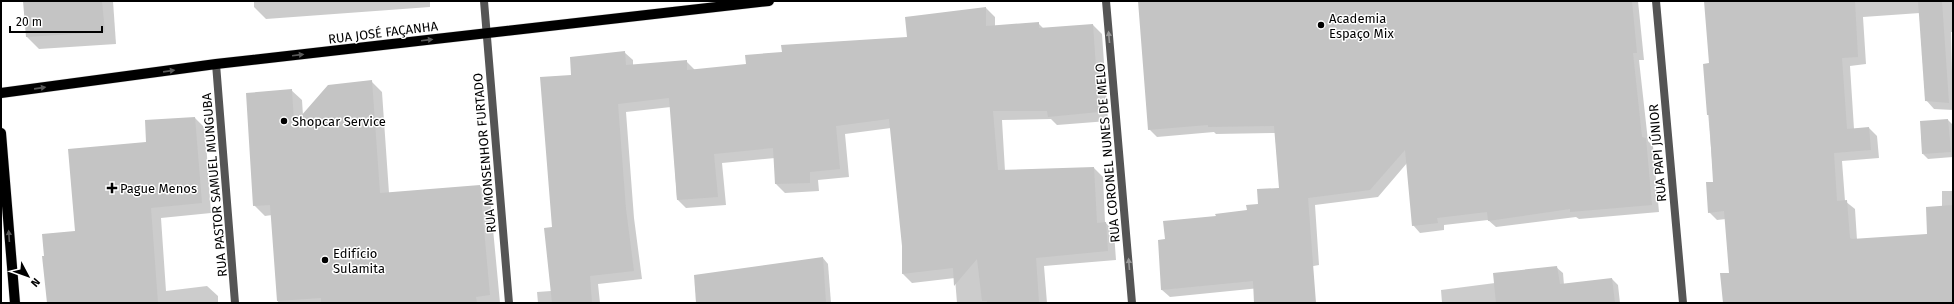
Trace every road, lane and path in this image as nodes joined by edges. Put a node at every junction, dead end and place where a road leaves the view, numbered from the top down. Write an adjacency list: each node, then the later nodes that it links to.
1 (484, 1): 5 (street, RUA MONSENHOR FURTADO)
2 (769, 1): 5 (main road, RUA JOSÉ FAÇANHA)
3 (1106, 1): 12 (street, RUA CORONEL NUNES DE MELO, one-way to 3)
4 (1656, 1): 13 (street, RUA PAPI JÚNIOR)
5 (486, 33): 6 (main road, RUA JOSÉ FAÇANHA, one-way to 5); 11 (street, RUA MONSENHOR FURTADO)
6 (216, 64): 7 (main road, RUA JOSÉ FAÇANHA, one-way to 6); 10 (street, RUA PASTOR SAMUEL MUNGUBA)
7 (1, 93)
8 (1, 133): 9 (main road, one-way to 8)
9 (14, 303)
10 (235, 303)
11 (509, 303)
12 (1132, 303)
13 (1683, 303)

